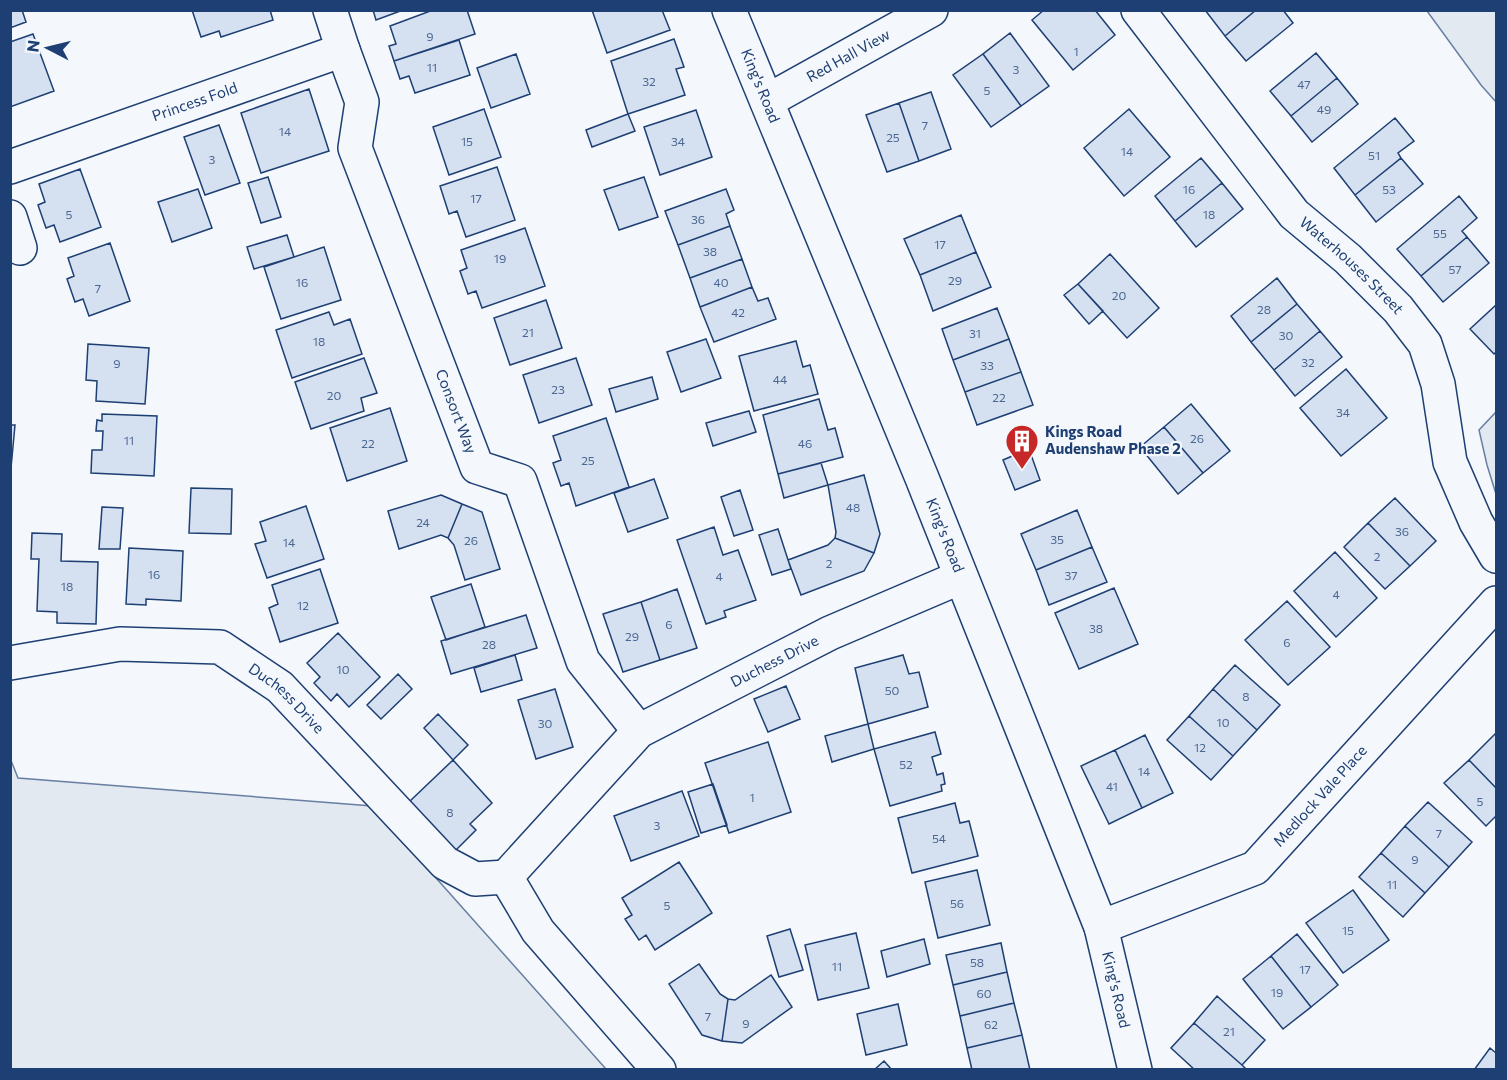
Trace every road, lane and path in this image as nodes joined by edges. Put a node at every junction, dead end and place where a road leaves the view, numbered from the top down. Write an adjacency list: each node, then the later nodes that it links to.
1 (330, 10): 5 (street)
2 (729, 10): 6 (street, King's Road)
3 (931, 10): 6 (street, Red Hall View)
4 (1138, 10): 10 (street, Waterhouses Street)
5 (343, 50): 7 (street, Princess Fold); 14 (street, Consort Way)
6 (767, 100): 11 (street, King's Road)
7 (10, 167)
8 (10, 217): 9 (street)
9 (20, 248)
10 (1497, 556)
11 (961, 577): 14 (street, Duchess Drive); 16 (street, King's Road)
12 (1497, 603): 16 (street, Medlock Vale Place)
13 (10, 663): 15 (street, Duchess Drive)
14 (639, 731): 15 (street, Duchess Drive)
15 (506, 877): 17 (street)
16 (1101, 927): 18 (street, King's Road)
17 (659, 1070)
18 (1136, 1070)

